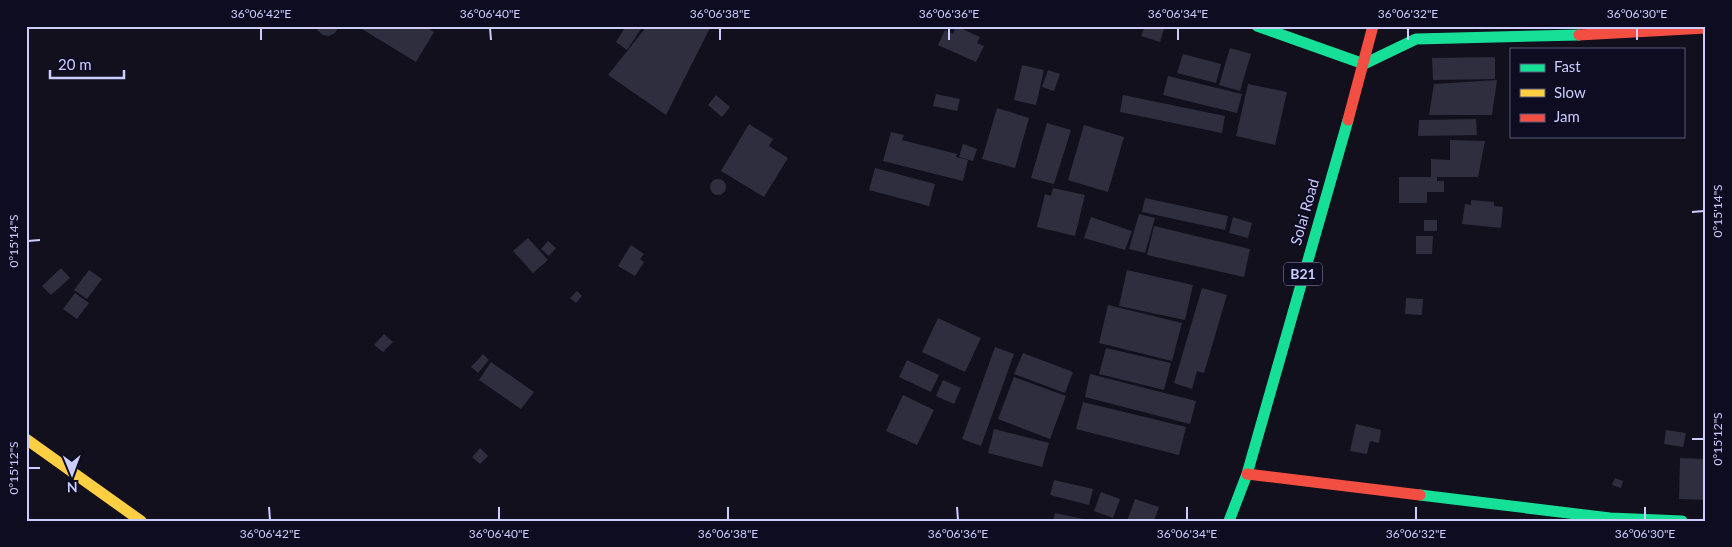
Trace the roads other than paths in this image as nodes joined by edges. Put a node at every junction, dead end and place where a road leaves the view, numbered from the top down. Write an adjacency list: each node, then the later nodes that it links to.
1 (1257, 26): 4 (main road)
2 (1373, 26): 4 (main road, Solai Road / B21)
3 (1706, 28): 4 (main road)
4 (1364, 64): 6 (main road, Solai Road / B21)
5 (26, 439): 7 (main road)
6 (1247, 474): 8 (main road, Solai Road / B21); 9 (main road)
7 (141, 521)
8 (1229, 521)
9 (1682, 521)

